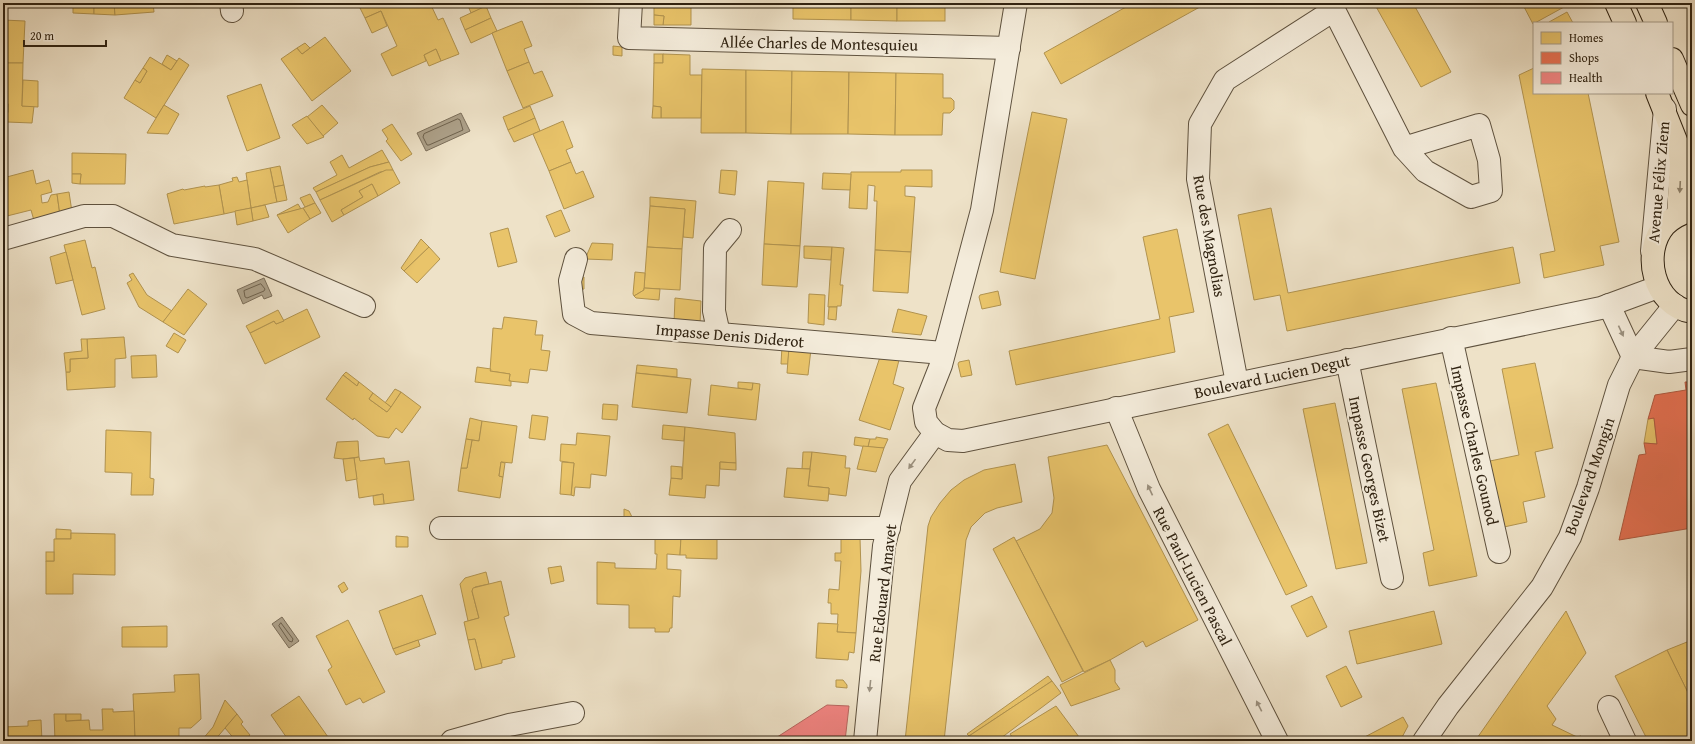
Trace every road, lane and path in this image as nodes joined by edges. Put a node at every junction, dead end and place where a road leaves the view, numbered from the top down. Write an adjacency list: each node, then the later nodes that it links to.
1 (631, 3): 7 (street, Allée Charles de Montesquieu)
2 (1016, 3): 7 (street)
3 (1616, 3): 5 (main road)
4 (1647, 3): 6 (main road)
5 (1624, 22)
6 (1656, 22)
7 (1009, 48): 23 (street)
8 (1673, 62): 10 (main road)
9 (1661, 101): 12 (main road, Avenue Félix Ziem, one-way to 12); 15 (street, Avenue Félix Ziem)
10 (1692, 105)
11 (1404, 148): 27 (street, Rue des Magnolias)
12 (1685, 212): 15 (main road)
13 (730, 230): 21 (street)
14 (3, 239): 19 (street)
15 (1652, 255): 17 (main road)
16 (576, 259): 21 (street, Impasse Denis Diderot)
17 (1658, 287): 18 (street, Boulevard Lucien Degut); 20 (main road)
18 (1610, 305): 22 (street, Boulevard Lucien Degut); 24 (street, one-way to 24)
19 (364, 306)
20 (1684, 308): 24 (street, Boulevard Mongin)
21 (720, 334): 23 (street, Impasse Denis Diderot)
22 (1451, 338): 26 (street, Boulevard Lucien Degut); 32 (street, Impasse Charles Gounod)
23 (943, 353): 29 (street)
24 (1633, 357): 25 (street); 39 (street, Boulevard Mongin)
25 (1692, 358)
26 (1347, 360): 27 (street, Boulevard Lucien Degut); 33 (street, Impasse Georges Bizet)
27 (1237, 383): 28 (street, Boulevard Lucien Degut)
28 (1116, 408): 29 (street, Boulevard Lucien Degut); 38 (street, Rue Paul-Lucien Pascal, one-way to 28)
29 (935, 433): 31 (street, Rue Edouard Amavet, one-way to 31)
30 (441, 528): 31 (street)
31 (888, 528): 37 (street, Rue Edouard Amavet, one-way to 37)
32 (1499, 552)
33 (1392, 578)
34 (1609, 707): 40 (street)
35 (573, 713): 36 (street)
36 (452, 741)
37 (865, 741)
38 (1277, 741)
39 (1424, 741)
40 (1625, 741)

